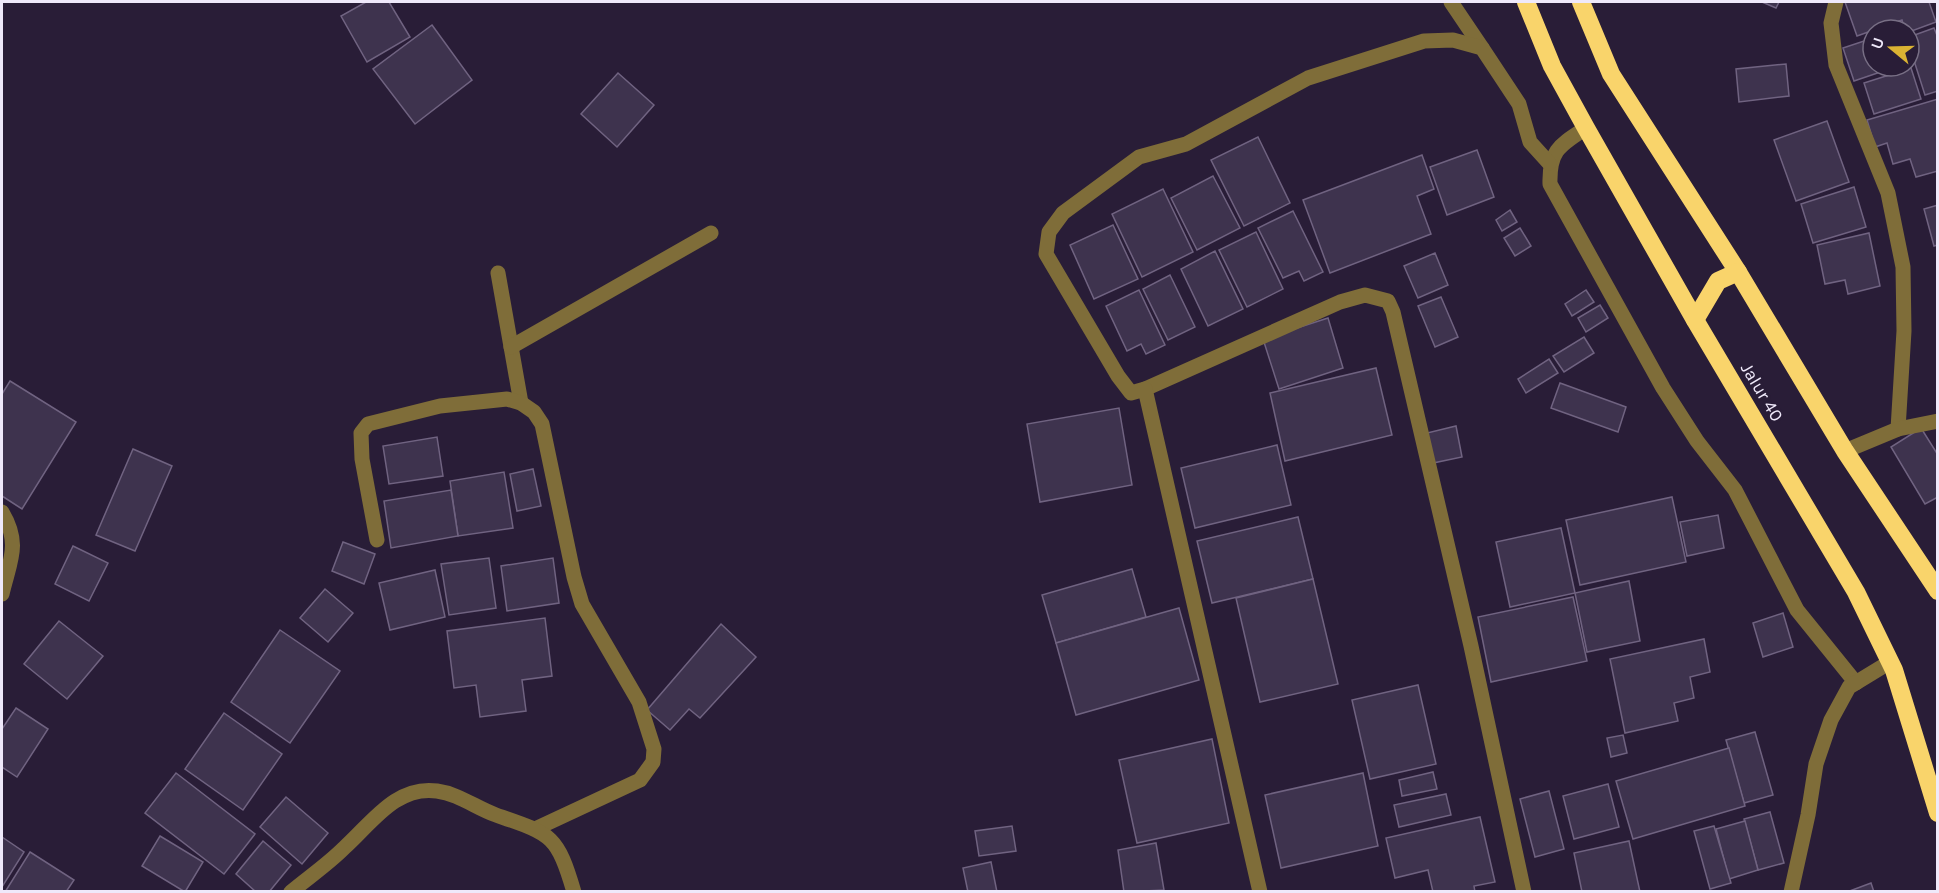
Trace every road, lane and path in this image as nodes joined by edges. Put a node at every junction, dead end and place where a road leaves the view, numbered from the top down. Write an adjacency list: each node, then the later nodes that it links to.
1 (1451, 2): 5 (street)
2 (1526, 2): 6 (highway, Jalur 40)
3 (1581, 2): 9 (highway)
4 (1836, 2): 16 (street)
5 (1482, 48): 7 (street); 13 (street)
6 (1586, 128): 7 (street); 11 (highway, Jalur 40)
7 (1549, 163): 23 (street)
8 (711, 233): 12 (street)
9 (1738, 272): 11 (highway); 17 (highway)
10 (498, 273): 12 (street)
11 (1695, 320): 22 (highway, Jalur 40)
12 (511, 347): 14 (street)
13 (1145, 389): 28 (street); 29 (street)
14 (521, 403): 19 (street); 25 (street)
15 (1938, 421): 16 (street)
16 (1898, 429): 17 (street)
17 (1845, 451): 20 (highway)
18 (2, 512): 21 (street)
19 (376, 540)
20 (1938, 591)
21 (2, 594)
22 (1890, 663): 23 (street); 24 (highway, Jalur 40)
23 (1856, 683): 30 (street)
24 (1938, 813)
25 (535, 829): 26 (street); 27 (street)
26 (291, 891)
27 (574, 891)
28 (1260, 891)
29 (1524, 891)
30 (1791, 891)

